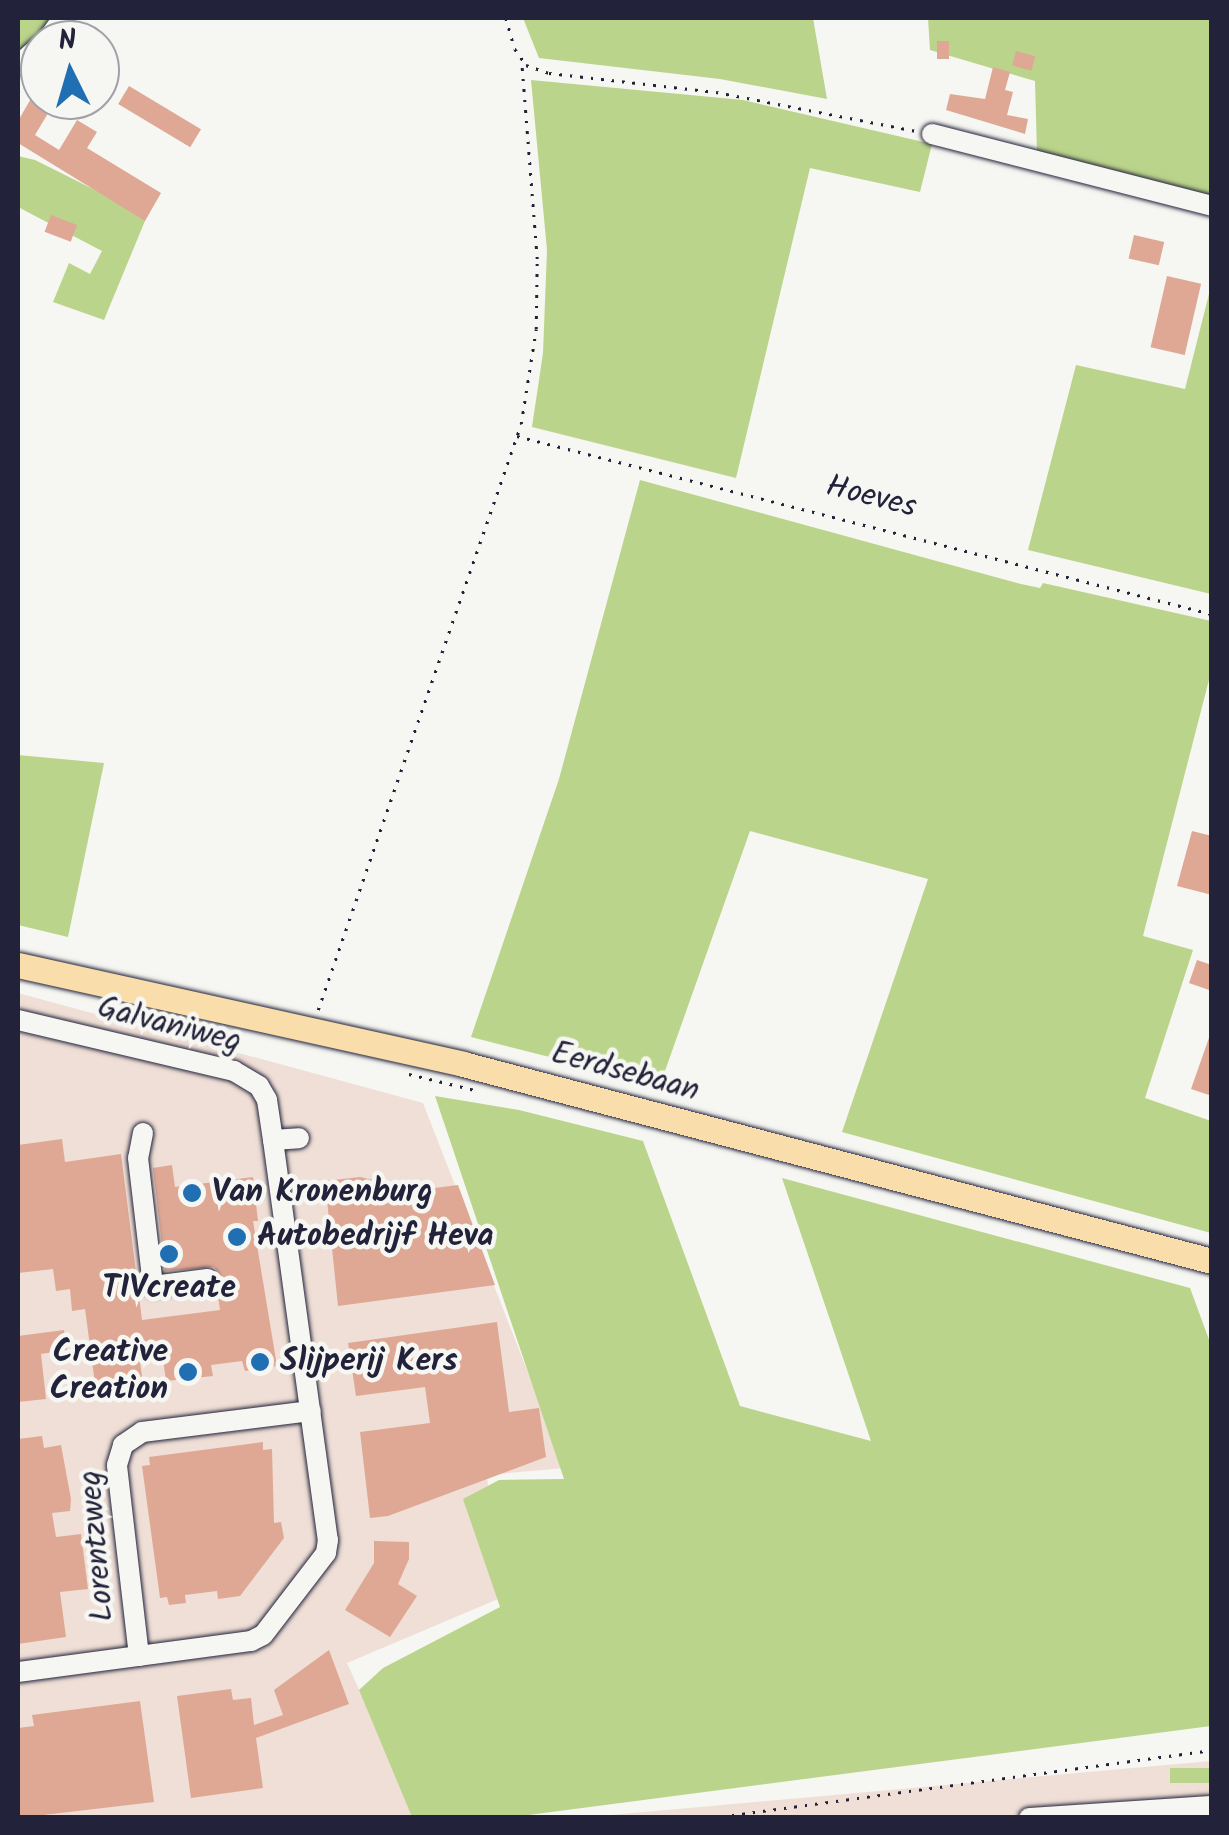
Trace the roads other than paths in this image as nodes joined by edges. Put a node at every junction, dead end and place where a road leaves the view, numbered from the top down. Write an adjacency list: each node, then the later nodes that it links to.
1 (932, 134): 2 (street)
2 (1212, 206)
3 (18, 964): 8 (main road, Eerdsebaan)
4 (18, 1020): 7 (street, Galvaniweg)
5 (143, 1132): 9 (street)
6 (299, 1138): 7 (street)
7 (274, 1140): 10 (street, Galvaniweg)
8 (1212, 1261)
9 (208, 1279)
10 (312, 1411): 11 (street, Galvaniweg); 11 (street, Lorentzweg)
11 (139, 1656): 12 (street, Galvaniweg)
12 (18, 1672)
13 (1212, 1806): 14 (street)
14 (1029, 1818)

